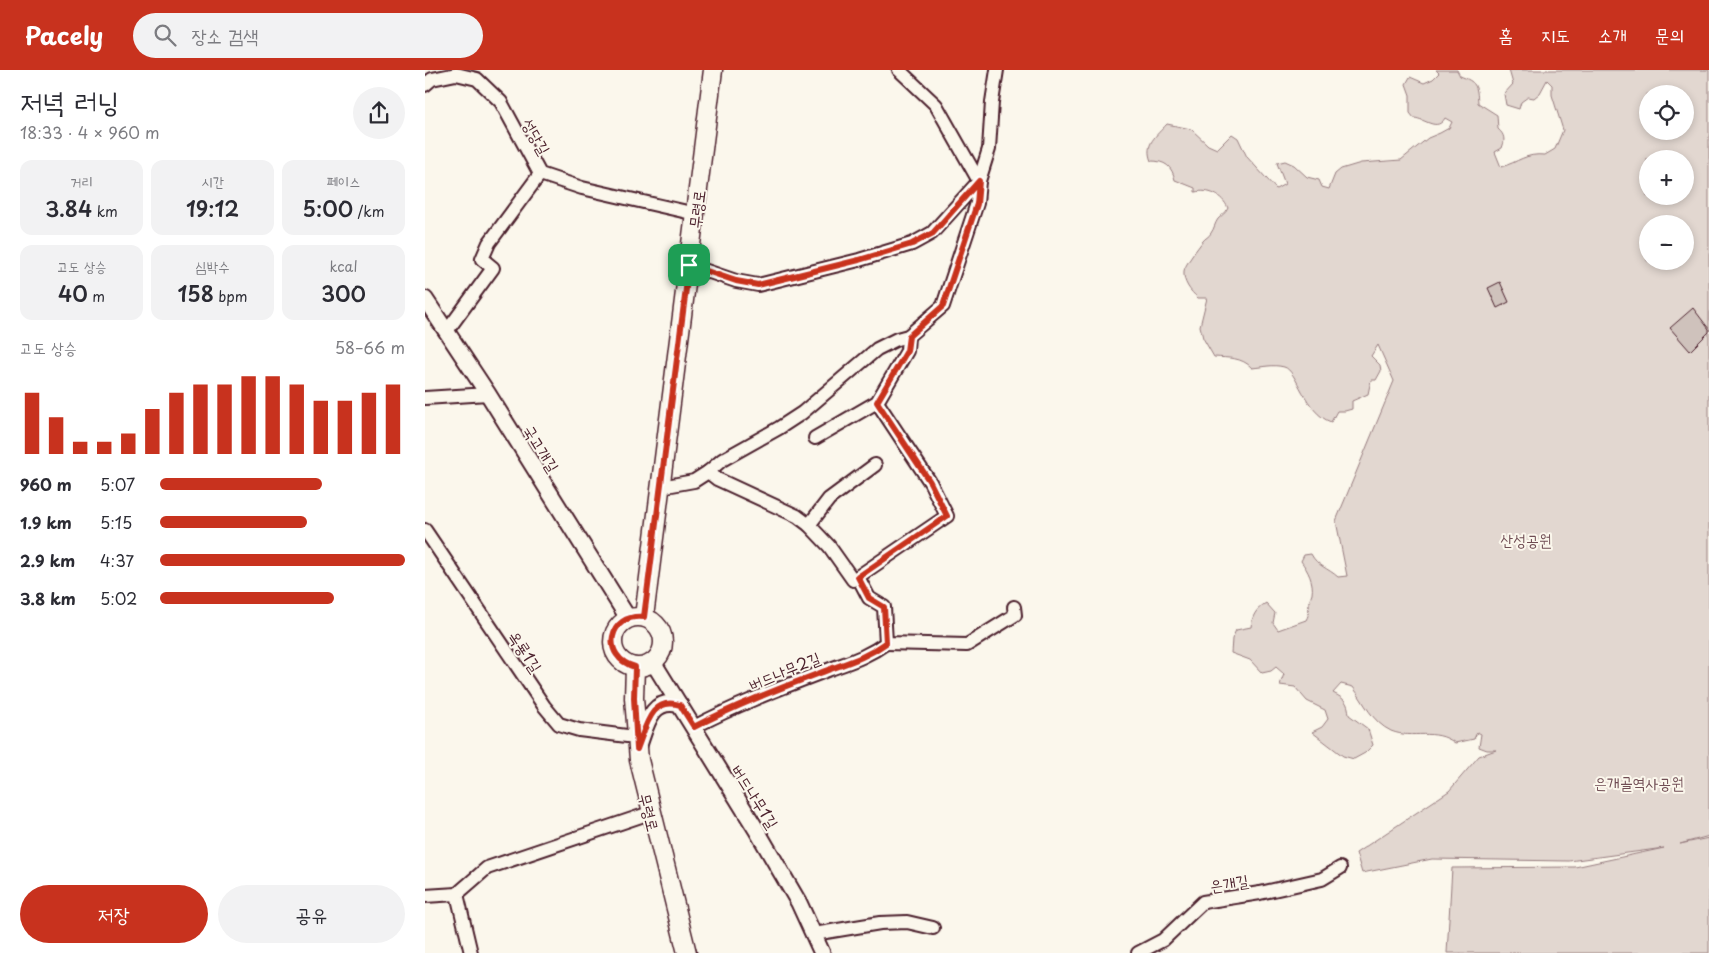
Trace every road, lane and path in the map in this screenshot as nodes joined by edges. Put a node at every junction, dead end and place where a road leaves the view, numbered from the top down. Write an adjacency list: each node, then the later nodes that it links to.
1 (713, 70): 7 (main road, 무령로)
2 (899, 70): 6 (street)
3 (997, 70): 6 (street)
4 (425, 85): 5 (street, 성당길)
5 (540, 174): 7 (street, 성당길); 10 (street)
6 (979, 181): 8 (street); 11 (street)
7 (696, 214): 8 (main road, 무령로)
8 (689, 265): 18 (main road, 무령로)
9 (427, 304): 10 (street, 국고개길)
10 (447, 331): 12 (street, 국고개길)
11 (909, 336): 14 (street); 17 (street)
12 (488, 394): 13 (street); 23 (street, 국고개길)
13 (425, 398)
14 (877, 402): 15 (street); 21 (street)
15 (815, 438)
16 (875, 465): 19 (street)
17 (708, 472): 18 (street); 19 (street)
18 (661, 487): 23 (main road, 무령로)
19 (809, 525): 21 (street)
20 (425, 530): 29 (street, 옥룡1길)
21 (858, 577): 24 (street)
22 (1014, 607): 24 (street)
23 (636, 617): 25 (main road); 26 (main road)
24 (886, 643): 28 (street, 버드나무2길)
25 (653, 662): 26 (main road); 27 (street, 버드나무1길)
26 (635, 667): 29 (main road, 무령로)
27 (680, 705): 28 (street, 버드나무1길); 29 (street)
28 (694, 727): 35 (street, 버드나무1길)
29 (636, 743): 30 (main road, 무령로)
30 (650, 813): 32 (street); 37 (main road, 무령로)
31 (1340, 868): 39 (street, 은개길)
32 (457, 894): 33 (street); 36 (street)
33 (425, 896)
34 (933, 928): 35 (street)
35 (814, 934): 38 (street, 버드나무1길)
36 (471, 953)
37 (687, 953)
38 (822, 953)
39 (1137, 953)

